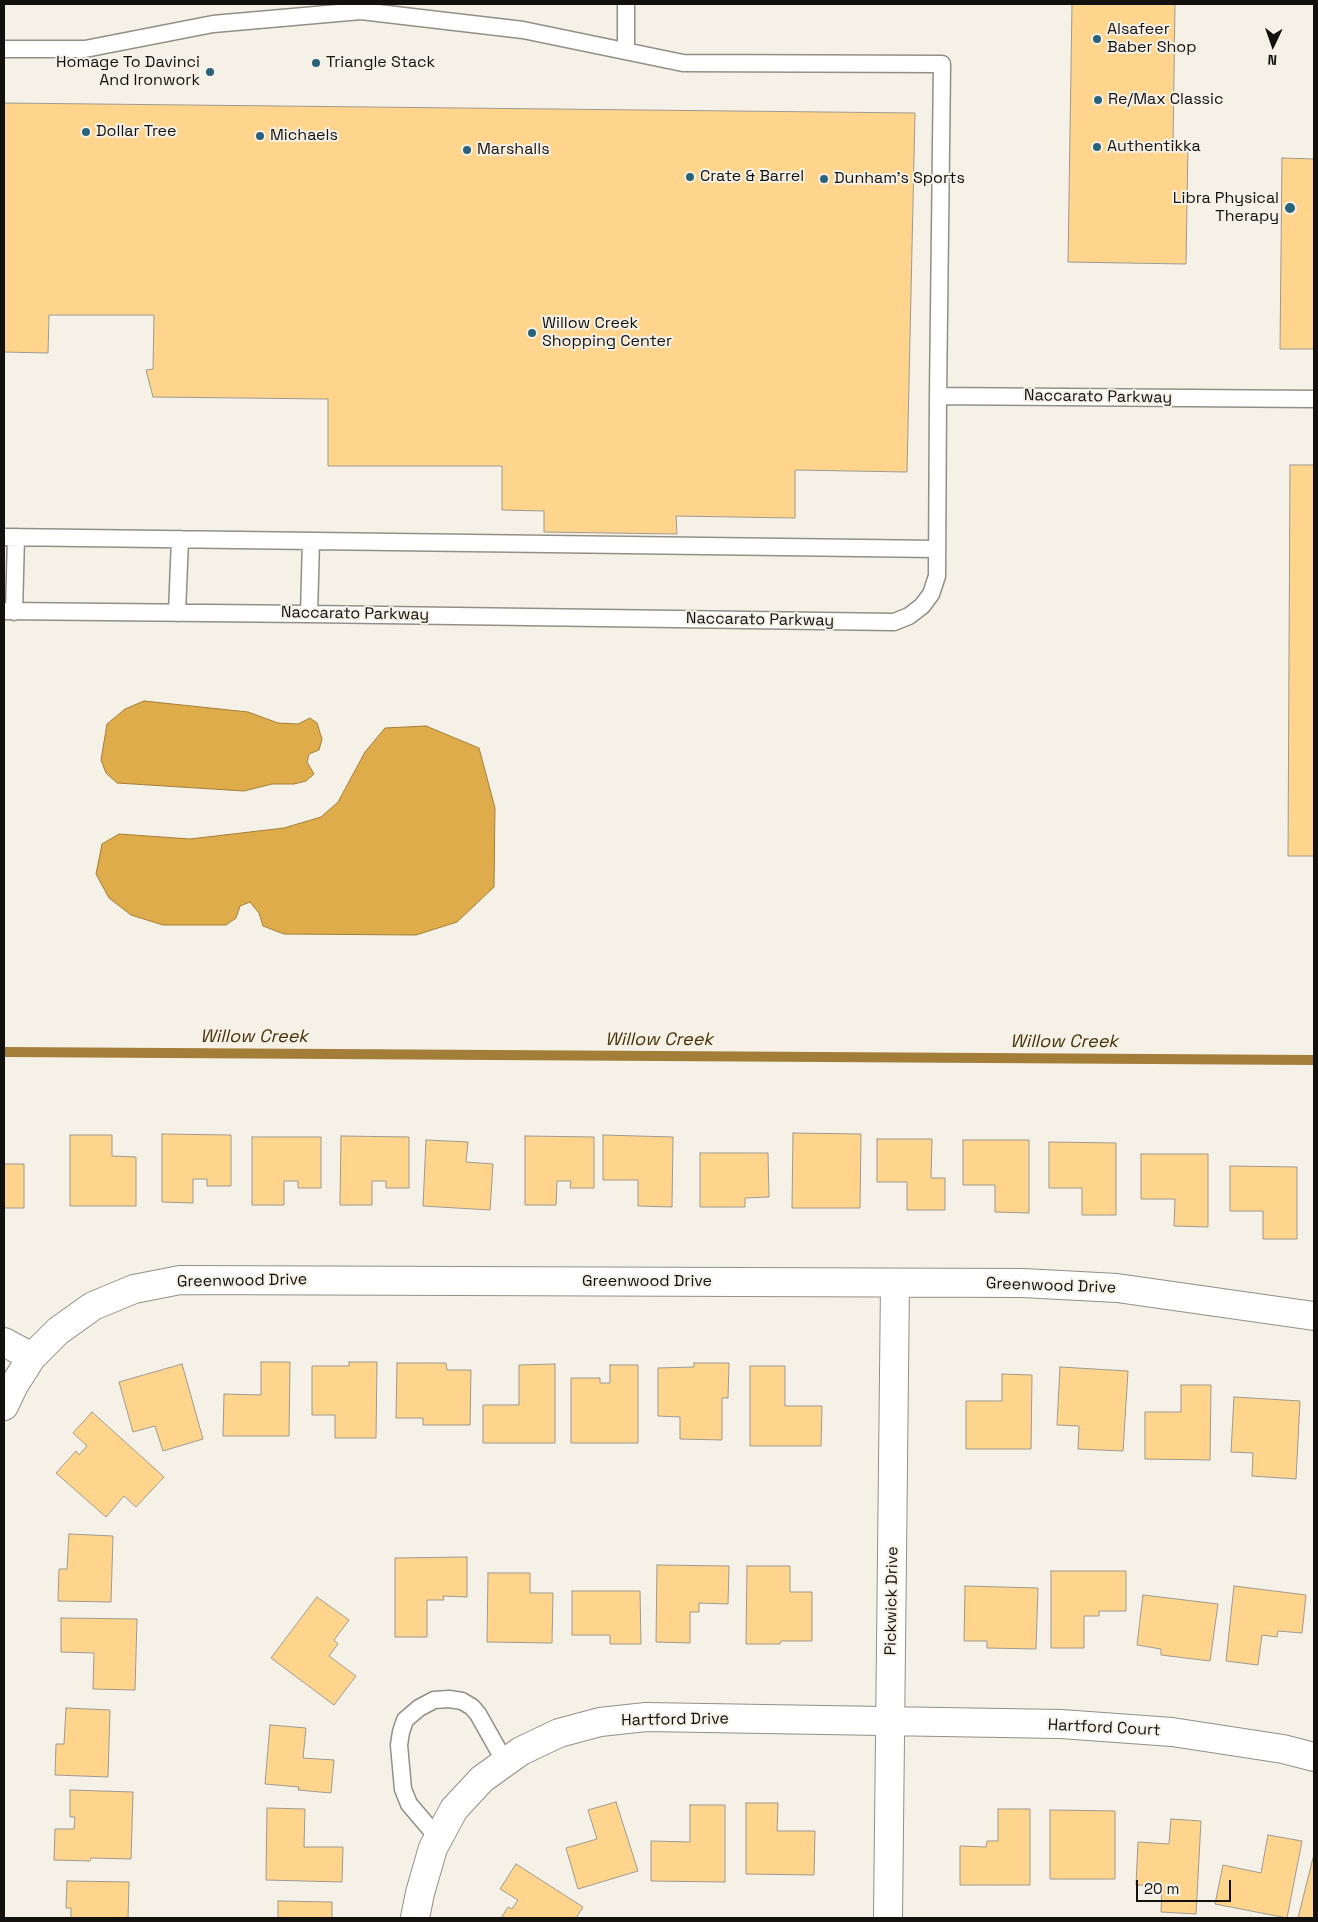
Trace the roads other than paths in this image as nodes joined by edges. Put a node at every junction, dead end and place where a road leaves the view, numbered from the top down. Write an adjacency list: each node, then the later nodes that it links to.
1 (626, 4): 3 (lane)
2 (4, 49): 3 (lane)
3 (626, 51): 4 (lane)
4 (938, 396): 5 (lane, Naccarato Parkway); 9 (lane, Naccarato Parkway)
5 (1314, 399)
6 (10, 537): 7 (lane); 10 (lane)
7 (180, 539): 8 (lane); 11 (lane)
8 (311, 541): 9 (lane); 12 (lane)
9 (937, 549): 12 (lane, Naccarato Parkway)
10 (9, 612): 11 (lane, Naccarato Parkway)
11 (178, 613): 12 (lane, Naccarato Parkway)
12 (308, 614)
13 (895, 1284): 14 (street, Greenwood Drive); 16 (street, Greenwood Drive); 18 (street, Pickwick Drive)
14 (1314, 1316)
15 (4, 1342): 16 (street)
16 (32, 1357): 17 (street, Greenwood Drive)
17 (4, 1406)
18 (891, 1722): 19 (street, Hartford Court); 20 (street, Hartford Drive); 23 (street, Pickwick Drive)
19 (1314, 1757)
20 (505, 1762): 21 (street, Hartford Drive); 21 (lane)
21 (438, 1838): 22 (street, Hartford Drive)
22 (415, 1918)
23 (888, 1918)

